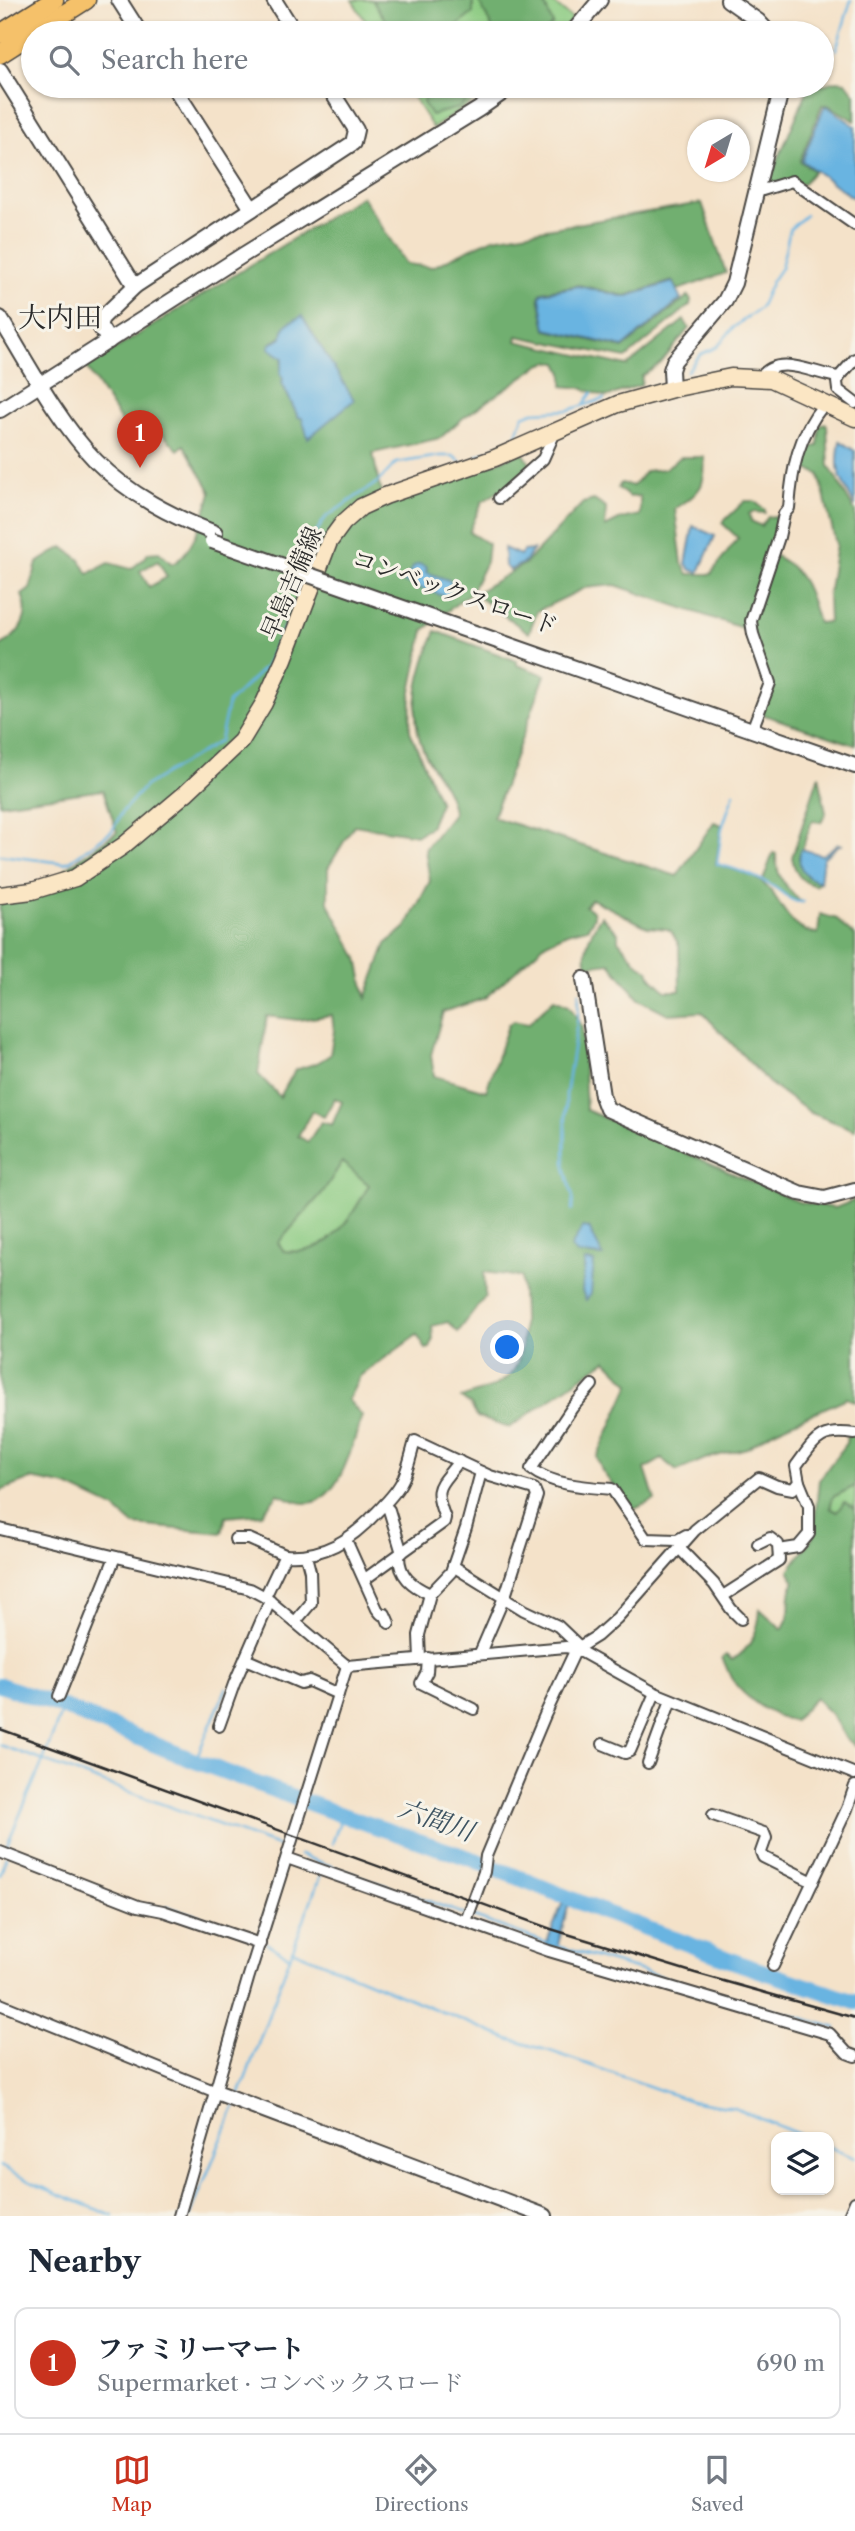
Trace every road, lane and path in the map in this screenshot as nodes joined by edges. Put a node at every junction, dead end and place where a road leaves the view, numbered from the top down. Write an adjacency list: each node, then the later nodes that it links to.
1 (54, 0): 12 (main road)
2 (86, 0): 7 (main road)
3 (119, 0): 8 (street)
4 (274, 0): 9 (street)
5 (600, 0): 10 (street)
6 (728, 0): 11 (street)
7 (52, 21)
8 (132, 21)
9 (287, 21)
10 (582, 21)
11 (758, 21)
12 (0, 34)
13 (21, 41): 14 (main road)
14 (0, 54)
15 (0, 70): 23 (street)
16 (181, 98): 21 (street)
17 (336, 98): 21 (street)
18 (495, 98): 26 (street)
19 (779, 98): 20 (street)
20 (756, 192): 22 (street); 31 (street)
21 (252, 209): 23 (street)
22 (855, 225)
23 (135, 286): 26 (street)
24 (0, 318): 30 (street, コンベックスロード)
25 (0, 336): 30 (street, コンベックスロード)
26 (109, 341): 30 (street)
27 (855, 359): 29 (street)
28 (761, 377): 29 (street); 31 (main road, 早島吉備線); 33 (main road, 早島吉備線)
29 (839, 377): 32 (street)
30 (38, 387): 34 (street); 38 (street, コンベックスロード, bridge)
31 (672, 389): 36 (main road, 早島吉備線)
32 (855, 403)
33 (824, 404): 35 (main road, 早島吉備線); 39 (street)
34 (0, 410)
35 (855, 418)
36 (556, 430): 37 (street); 42 (main road, 早島吉備線)
37 (499, 498)
38 (390, 599): 39 (street, コンベックスロード); 41 (street, コンベックスロード)
39 (755, 722): 40 (street, コンベックスロード)
40 (855, 757)
41 (855, 766)
42 (0, 895)
43 (584, 979): 44 (street)
44 (855, 1190)
45 (592, 1385): 49 (street)
46 (855, 1434): 50 (street)
47 (459, 1461): 48 (street); 52 (street); 61 (street)
48 (481, 1472): 51 (street); 64 (street)
49 (542, 1477): 51 (street); 54 (street)
50 (799, 1482): 54 (street); 59 (street)
51 (537, 1496): 68 (street)
52 (384, 1505): 56 (street); 61 (street)
53 (0, 1529): 63 (street)
54 (695, 1530): 58 (street)
55 (235, 1539): 60 (street)
56 (346, 1540): 62 (street); 65 (street)
57 (758, 1544): 59 (street)
58 (680, 1548): 67 (street); 73 (street)
59 (779, 1549): 67 (street)
60 (285, 1555): 62 (street); 69 (street)
61 (400, 1555): 65 (street); 66 (street)
62 (306, 1556): 71 (street)
63 (115, 1557): 69 (street); 80 (street)
64 (453, 1566): 66 (street); 68 (street)
65 (365, 1579): 72 (street)
66 (430, 1594): 76 (street)
67 (723, 1596): 70 (street)
68 (504, 1598): 73 (street); 74 (street)
69 (268, 1599): 71 (street); 75 (street)
70 (741, 1619)
71 (295, 1622): 77 (street)
72 (389, 1623)
73 (578, 1648): 74 (street); 78 (street); 92 (street)
74 (480, 1653): 76 (street)
75 (245, 1659): 79 (street); 83 (street)
76 (424, 1659): 77 (street); 82 (street)
77 (347, 1666): 79 (street)
78 (655, 1693): 81 (street); 84 (street)
79 (338, 1694): 90 (street)
80 (59, 1696)
81 (671, 1700): 85 (street); 86 (street)
82 (474, 1709)
83 (219, 1726)
84 (603, 1744)
85 (648, 1763)
86 (855, 1774)
87 (855, 1786): 91 (street)
88 (713, 1815): 91 (street)
89 (4, 1854): 93 (street)
90 (288, 1858): 92 (street); 93 (street)
91 (813, 1882): 94 (street)
92 (468, 1917): 96 (street)
93 (260, 1944): 97 (street)
94 (773, 1966)
95 (0, 2004): 97 (street)
96 (855, 2056)
97 (216, 2092): 99 (street); 100 (street)
98 (855, 2202): 101 (street)
99 (179, 2216)
100 (545, 2216)
101 (849, 2216)

